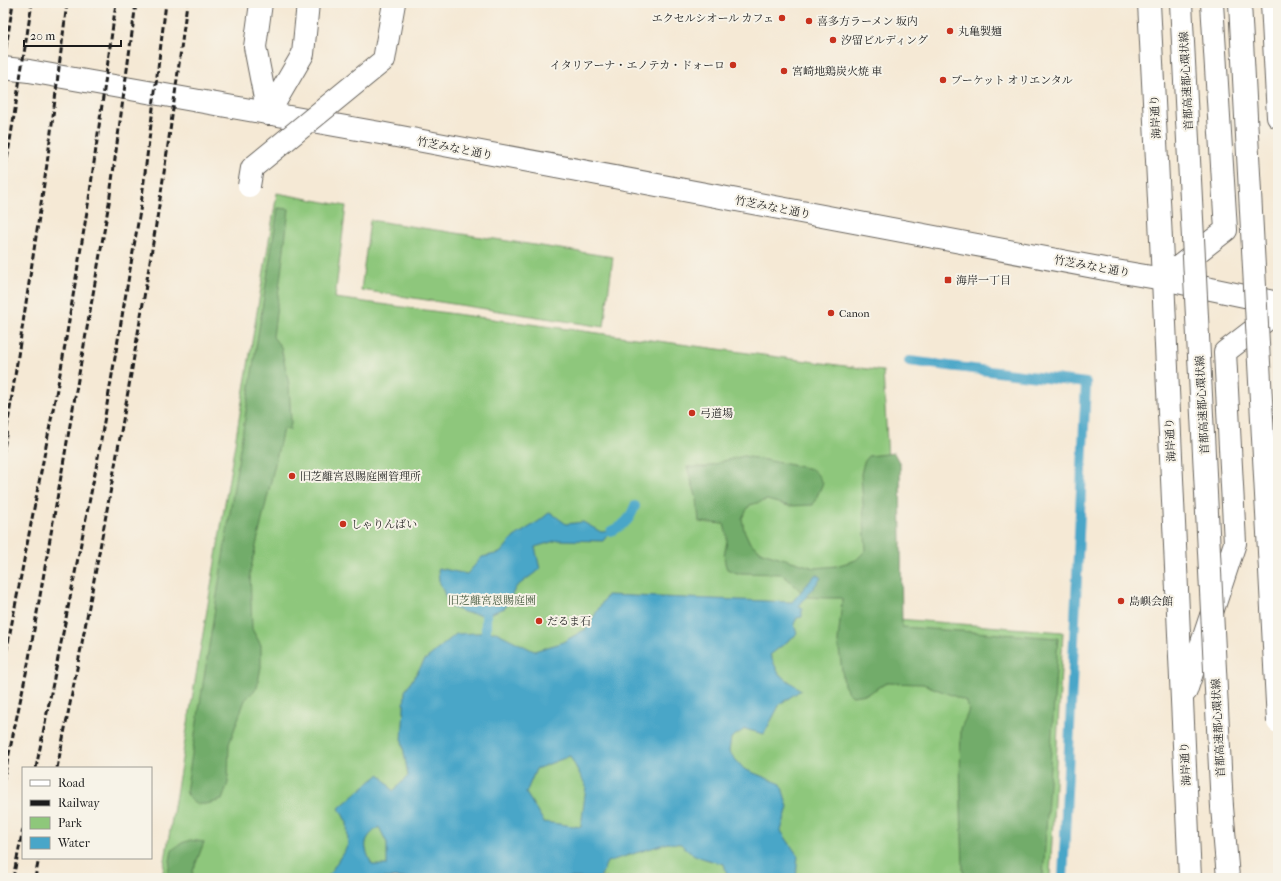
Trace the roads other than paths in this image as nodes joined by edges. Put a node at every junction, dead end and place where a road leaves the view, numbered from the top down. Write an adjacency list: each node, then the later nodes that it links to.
1 (261, 3): 10 (main road)
2 (308, 3): 10 (main road)
3 (394, 3): 12 (main road, bridge)
4 (1149, 3): 13 (main road, 海岸通り)
5 (1181, 3): 18 (main road, 首都高速都心環状線, bridge)
6 (1212, 3): 13 (main road)
7 (1240, 3): 17 (main road, bridge)
8 (1272, 3): 11 (main road)
9 (3, 68): 10 (main road, 竹芝みなと通り)
10 (268, 114): 13 (main road, 竹芝みなと通り)
11 (1278, 117)
12 (249, 186)
13 (1163, 279): 14 (main road, 竹芝みなと通り); 16 (main road, 海岸通り)
14 (1278, 303)
15 (1278, 312): 16 (main road)
16 (1182, 704): 19 (main road, 海岸通り)
17 (1278, 722)
18 (1222, 806): 20 (main road, 首都高速都心環状線); 21 (main road, 首都高速都心環状線)
19 (1190, 878)
20 (1223, 878)
21 (1228, 878)

